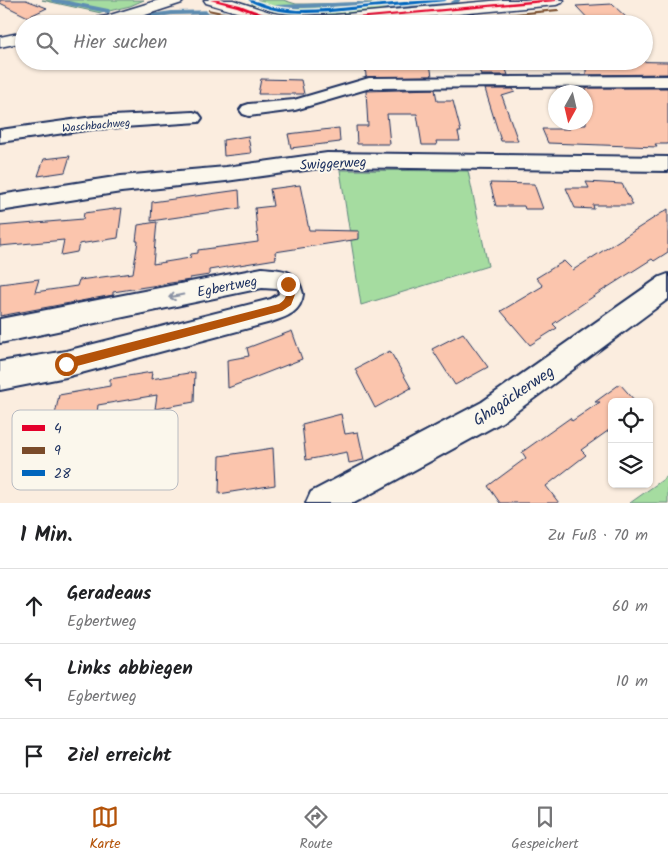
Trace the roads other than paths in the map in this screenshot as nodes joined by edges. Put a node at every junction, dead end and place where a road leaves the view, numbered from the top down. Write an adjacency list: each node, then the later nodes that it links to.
1 (156, 0): 6 (main road)
2 (176, 0): 7 (main road)
3 (212, 0): 5 (main road)
4 (556, 0): 9 (main road)
5 (234, 3): 8 (main road)
6 (110, 15)
7 (128, 15)
8 (263, 15)
9 (390, 15)
10 (15, 39): 11 (main road)
11 (0, 42)
12 (668, 82): 13 (street)
13 (249, 110)
14 (193, 118): 15 (street, Waschbachweg)
15 (0, 136)
16 (668, 164): 17 (street, Swiggerweg)
17 (0, 203)
18 (668, 285): 21 (street, Ghagäckerweg)
19 (0, 331): 20 (street, Egbertweg, one-way to 19)
20 (0, 376)
21 (322, 503)

